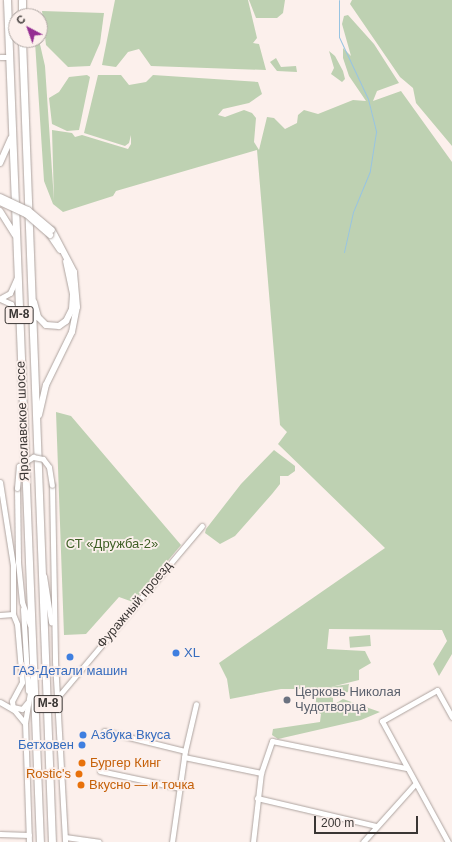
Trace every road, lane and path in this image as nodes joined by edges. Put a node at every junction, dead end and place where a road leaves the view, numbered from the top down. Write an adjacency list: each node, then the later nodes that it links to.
1 (7, 0): 4 (highway, Ярославское шоссе / М-8)
2 (22, 48): 13 (highway, Ярославское шоссе / М-8)
3 (0, 57): 4 (street)
4 (9, 57): 5 (highway, Ярославское шоссе / М-8)
5 (12, 137): 6 (main road); 11 (highway, Ярославское шоссе / М-8)
6 (0, 163)
7 (0, 197): 10 (main road, bridge)
8 (0, 202): 10 (main road, bridge)
9 (0, 212): 11 (main road)
10 (51, 233): 13 (main road); 16 (main road)
11 (16, 239): 12 (highway, Ярославское шоссе / М-8)
12 (18, 276): 14 (street); 15 (highway, Ярославское шоссе / М-8)
13 (31, 285): 16 (highway, Ярославское шоссе / М-8)
14 (0, 299): 15 (street)
15 (19, 321): 23 (highway, Ярославское шоссе / М-8)
16 (37, 435): 19 (highway, Ярославское шоссе / М-8)
17 (0, 482): 21 (street)
18 (202, 526): 26 (street, Фуражный проезд)
19 (42, 566): 24 (street); 50 (highway, Ярославское шоссе / М-8)
20 (22, 602): 23 (street); 24 (street, bridge); 29 (street)
21 (13, 614): 22 (street); 32 (street)
22 (0, 616)
23 (31, 630): 25 (highway, Ярославское шоссе / М-8)
24 (55, 661): 27 (street)
25 (33, 672): 29 (street); 49 (highway, Ярославское шоссе / М-8)
26 (68, 682): 27 (street); 28 (street, Фуражный проезд)
27 (56, 684): 28 (street)
28 (56, 698): 47 (street)
29 (28, 701): 32 (street); 34 (street)
30 (2, 703): 32 (street)
31 (196, 704): 36 (street)
32 (12, 708): 34 (street)
33 (452, 717): 38 (street)
34 (25, 723): 46 (street)
35 (104, 731): 36 (street)
36 (185, 751): 37 (street)
37 (184, 757): 40 (street); 42 (street)
38 (406, 768): 40 (street); 41 (street)
39 (100, 771): 42 (street)
40 (261, 773): 43 (street)
41 (415, 784): 44 (street); 55 (street)
42 (180, 788): 52 (street)
43 (257, 798): 44 (street); 53 (street)
44 (376, 826): 54 (street)
45 (0, 834): 46 (street)
46 (29, 835): 48 (street)
47 (65, 839): 51 (street)
48 (29, 842)
49 (40, 842)
50 (52, 842)
51 (98, 842)
52 (172, 842)
53 (253, 842)
54 (363, 842)
55 (448, 842)

